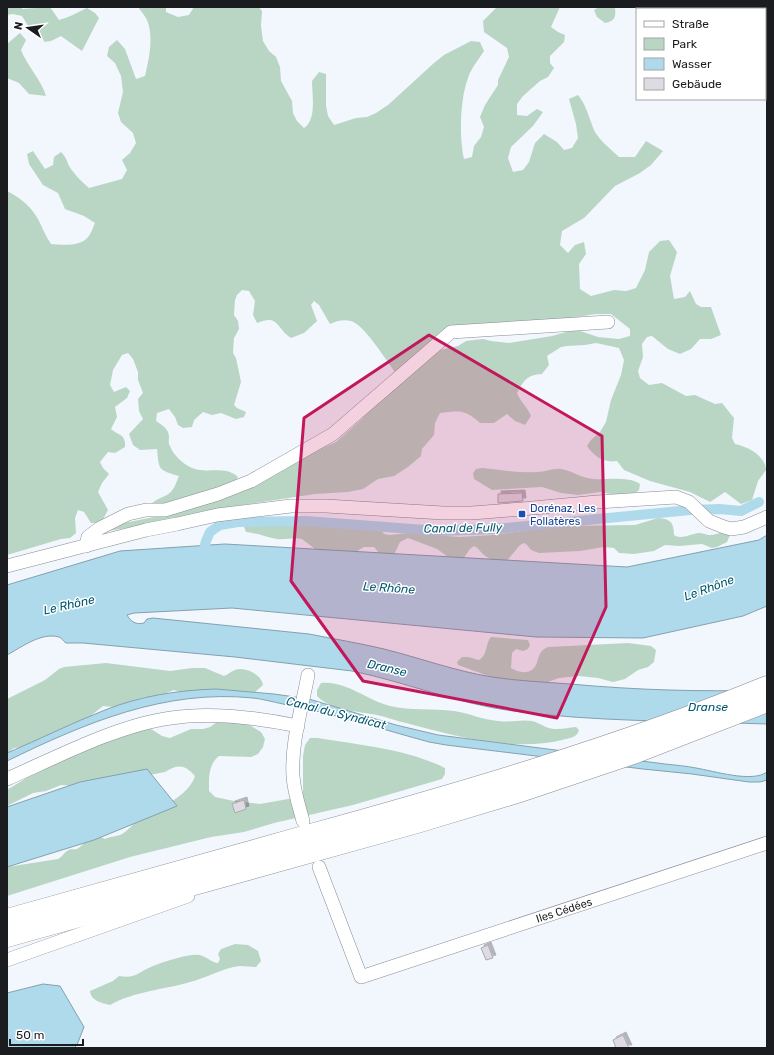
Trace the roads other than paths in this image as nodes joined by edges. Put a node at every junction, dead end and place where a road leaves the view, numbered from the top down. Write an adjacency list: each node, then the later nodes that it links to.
1 (608, 322): 3 (street)
2 (767, 517): 3 (street)
3 (86, 546): 4 (street)
4 (7, 566)
5 (307, 680): 8 (street)
6 (767, 686): 9 (highway)
7 (767, 702): 9 (highway)
8 (298, 722): 10 (street); 11 (street)
9 (633, 745): 12 (highway); 15 (highway)
10 (7, 779)
11 (304, 821)
12 (418, 822): 16 (highway); 17 (street)
13 (767, 843): 14 (street, Iles Cédées)
14 (319, 867)
15 (12, 917)
16 (7, 937)
17 (7, 960)

